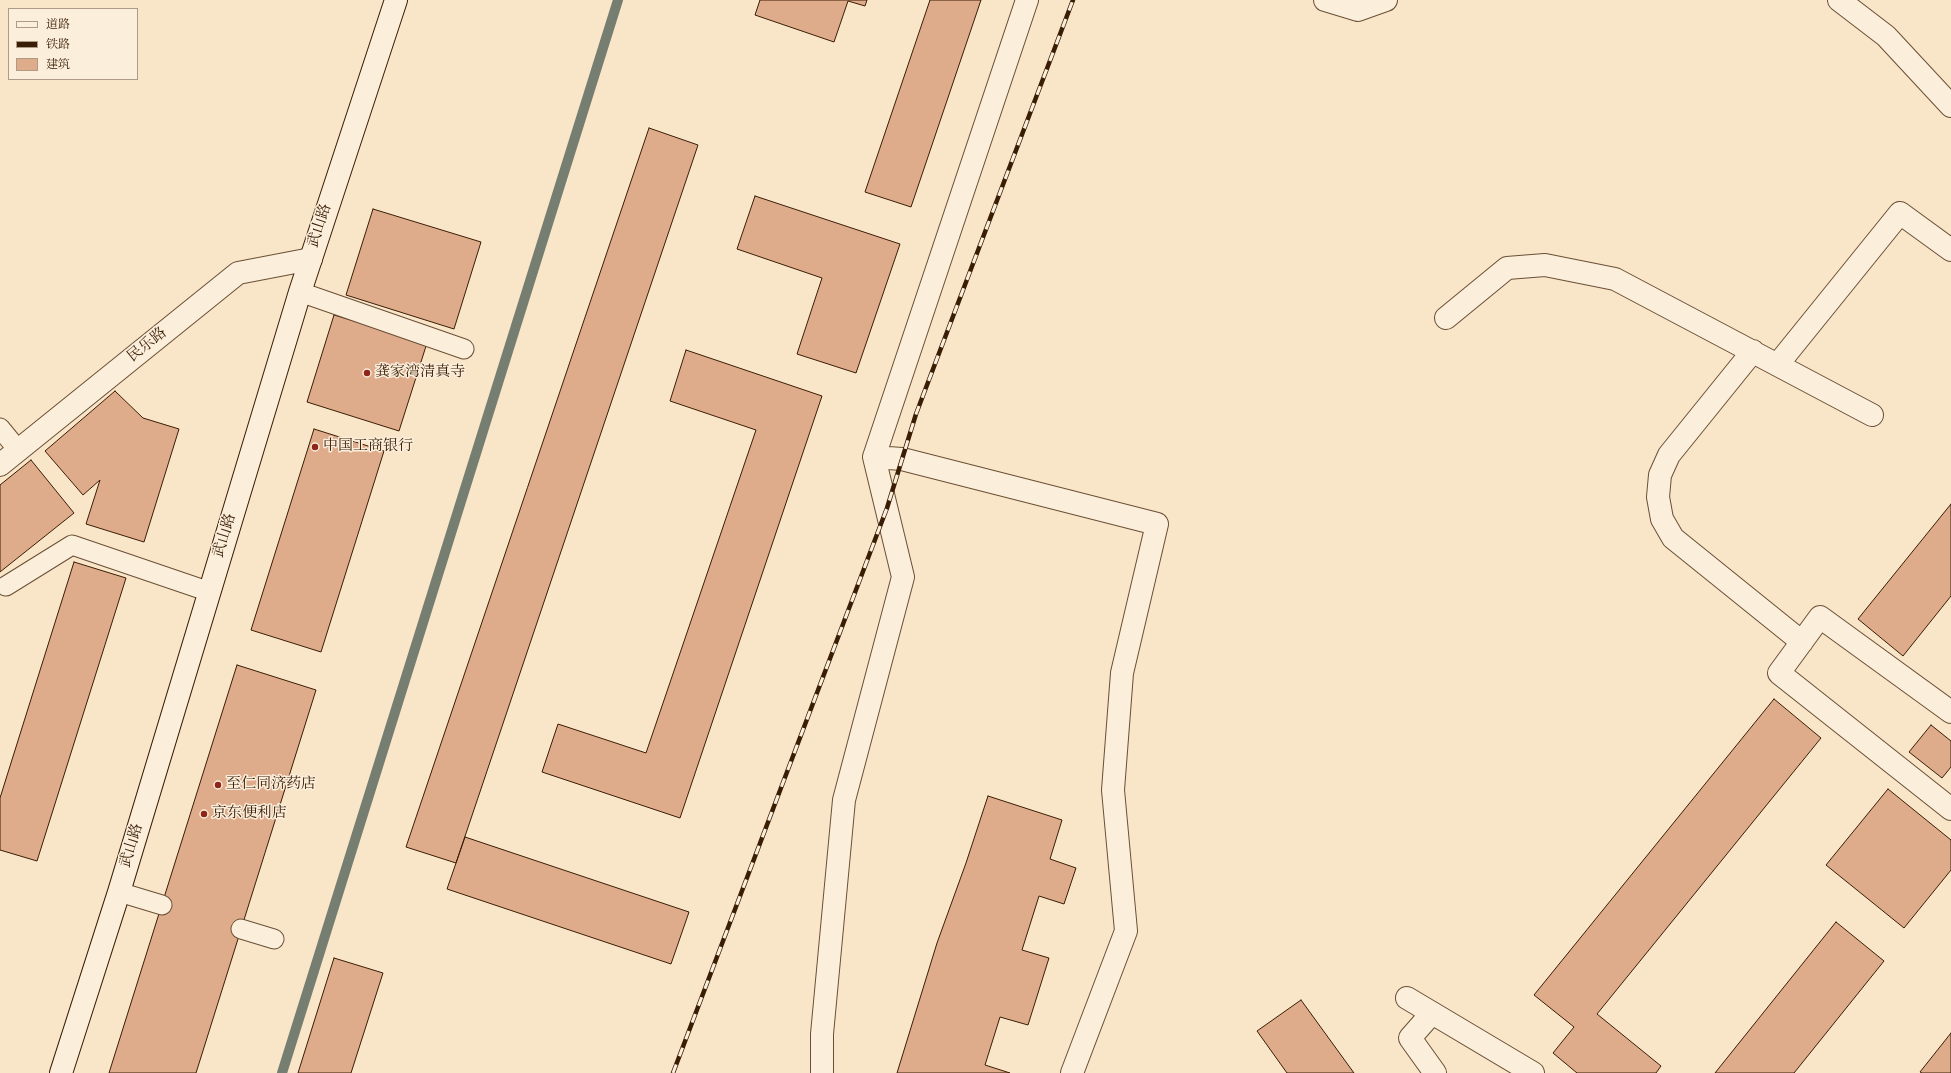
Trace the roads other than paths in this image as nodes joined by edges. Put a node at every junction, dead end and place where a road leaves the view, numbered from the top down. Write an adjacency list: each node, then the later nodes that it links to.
1 (396, 0): 8 (street, 武山路)
2 (1027, 0): 17 (street)
3 (1325, 0): 4 (street)
4 (1386, 0)
5 (1839, 0): 6 (street)
6 (1951, 106)
7 (1951, 250): 13 (street)
8 (310, 259): 9 (street, 武山路); 16 (street, 民乐路)
9 (300, 292): 11 (lane); 20 (street, 武山路)
10 (1446, 318): 12 (street)
11 (464, 349)
12 (1753, 350): 13 (street); 21 (street)
13 (1778, 364): 14 (street)
14 (1872, 415)
15 (0, 428): 16 (lane)
16 (18, 450): 18 (street, 民乐路)
17 (874, 457): 31 (street); 32 (street)
18 (0, 464)
19 (6, 586): 20 (lane)
20 (210, 592): 24 (street, 武山路)
21 (1802, 642): 22 (street); 23 (street)
22 (1951, 712)
23 (1951, 809)
24 (119, 892): 25 (lane); 30 (street, 武山路)
25 (162, 905)
26 (241, 929): 27 (lane)
27 (274, 939)
28 (1407, 998): 29 (street)
29 (1432, 1013): 33 (street); 34 (street)
30 (61, 1073)
31 (822, 1073)
32 (1072, 1073)
33 (1435, 1073)
34 (1533, 1073)

